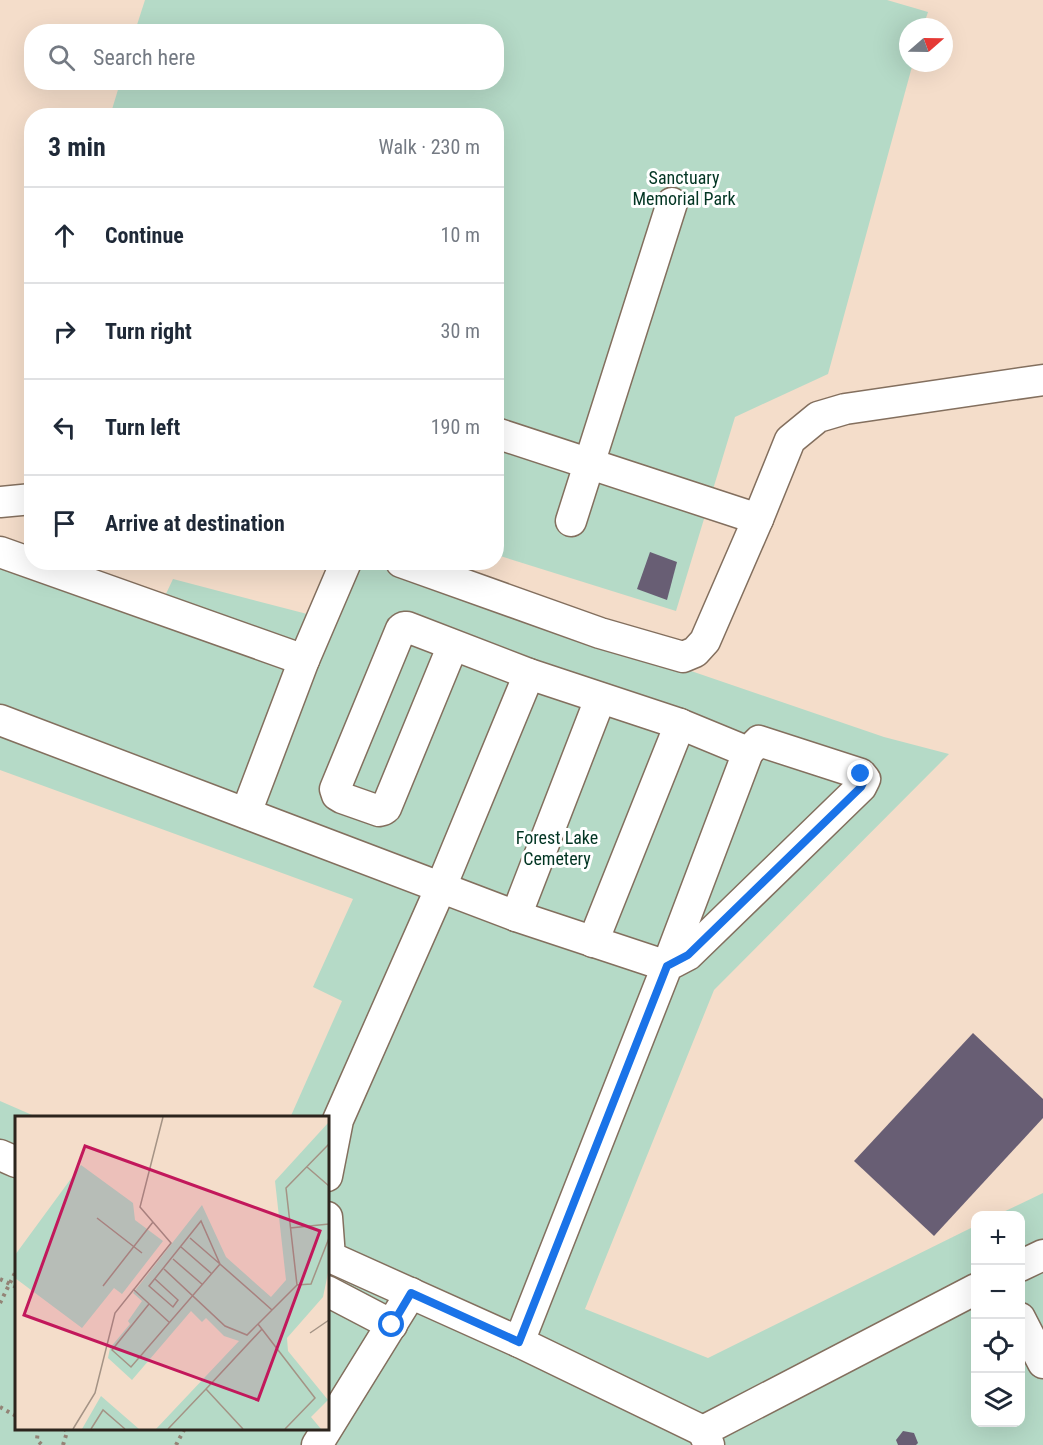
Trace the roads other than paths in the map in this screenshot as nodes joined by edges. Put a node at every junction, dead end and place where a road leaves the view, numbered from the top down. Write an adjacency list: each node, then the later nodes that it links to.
1 (672, 203): 4 (street)
2 (1043, 380): 7 (street)
3 (504, 436): 4 (street)
4 (589, 463): 7 (street); 8 (street)
5 (24, 500): 6 (street)
6 (0, 502)
7 (758, 519): 13 (street)
8 (571, 521)
9 (0, 552): 10 (street)
10 (24, 561)
11 (51, 570): 15 (street)
12 (343, 570): 15 (street)
13 (423, 570)
14 (453, 645): 14 (street); 16 (street)
15 (304, 660): 21 (street)
16 (529, 675): 17 (street); 22 (street)
17 (600, 699): 19 (street); 23 (street)
18 (0, 720): 21 (street)
19 (680, 724): 20 (street); 24 (street)
20 (748, 752): 25 (street); 25 (street)
21 (246, 813): 22 (street)
22 (441, 887): 23 (street); 28 (street)
23 (516, 916): 24 (street)
24 (592, 942): 25 (street)
25 (667, 966): 37 (street)
26 (0, 1155): 27 (street)
27 (15, 1162)
28 (328, 1171)
29 (1043, 1255): 31 (street)
30 (328, 1260): 34 (street)
31 (1022, 1265)
32 (971, 1291): 41 (street)
33 (328, 1292): 36 (street)
34 (411, 1293): 36 (street); 37 (street)
35 (1021, 1319): 38 (street)
36 (392, 1325): 39 (street)
37 (519, 1342): 41 (street)
38 (1043, 1363)
39 (328, 1427)
40 (326, 1430): 42 (street)
41 (706, 1438)
42 (317, 1445)

